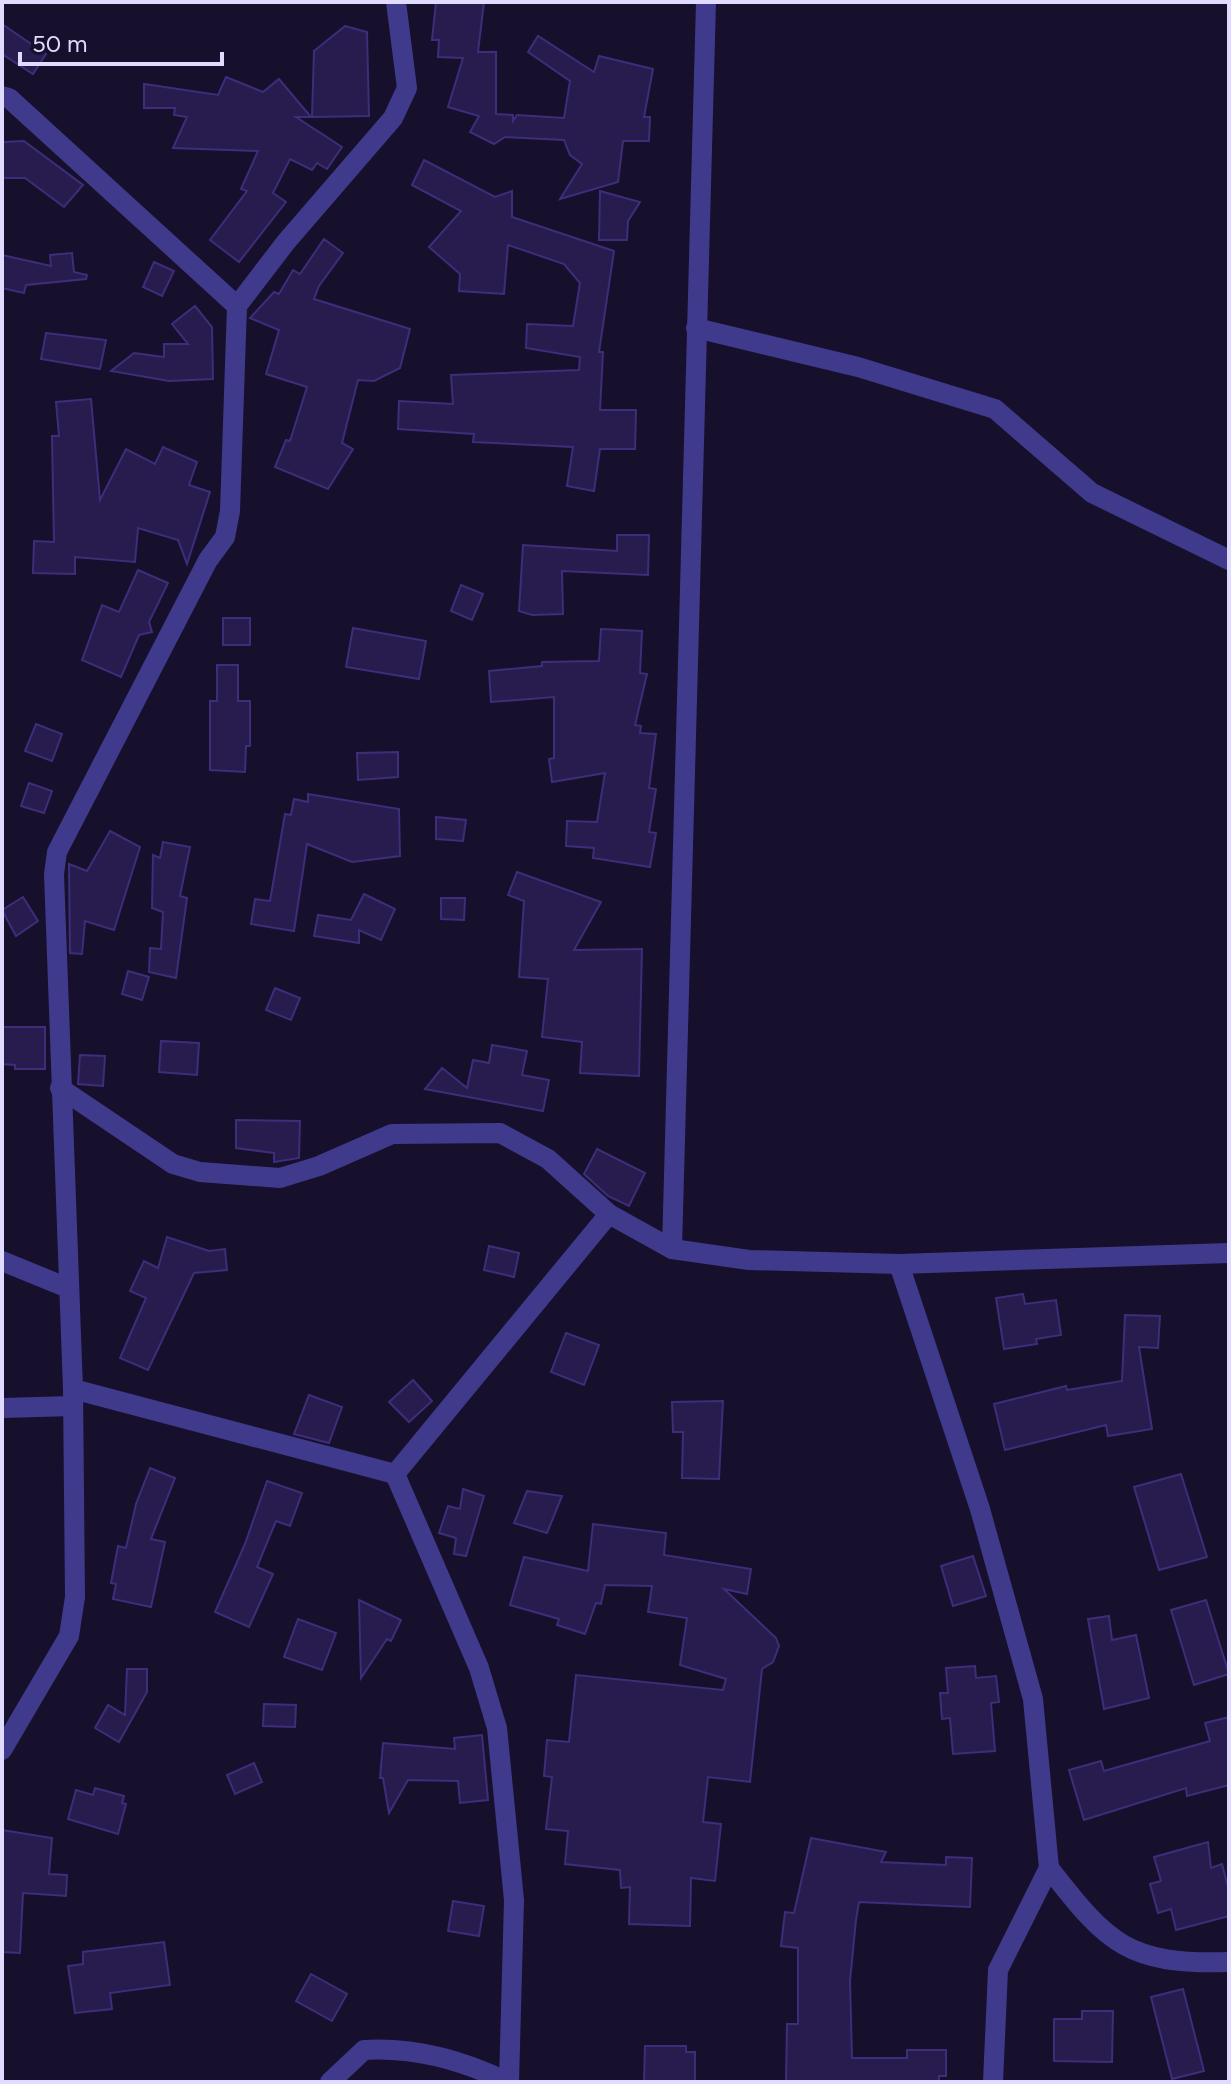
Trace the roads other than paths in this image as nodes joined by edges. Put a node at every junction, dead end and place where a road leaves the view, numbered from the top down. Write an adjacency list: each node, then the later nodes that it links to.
1 (396, 2): 4 (street)
2 (706, 2): 5 (street)
3 (2, 96): 4 (street)
4 (237, 306): 7 (street)
5 (696, 328): 6 (street); 9 (street)
6 (1229, 560)
7 (60, 1088): 8 (street); 13 (street)
8 (609, 1214): 9 (street); 16 (street)
9 (672, 1249): 12 (street)
10 (1228, 1256): 12 (street)
11 (2, 1261): 13 (street)
12 (899, 1264): 18 (street)
13 (68, 1288): 14 (street)
14 (73, 1398): 15 (street); 16 (street); 17 (street)
15 (2, 1408)
16 (395, 1474): 21 (street)
17 (2, 1750)
18 (1049, 1868): 19 (street); 22 (street)
19 (1229, 1962)
20 (330, 2082): 21 (street)
21 (508, 2082)
22 (993, 2082)

